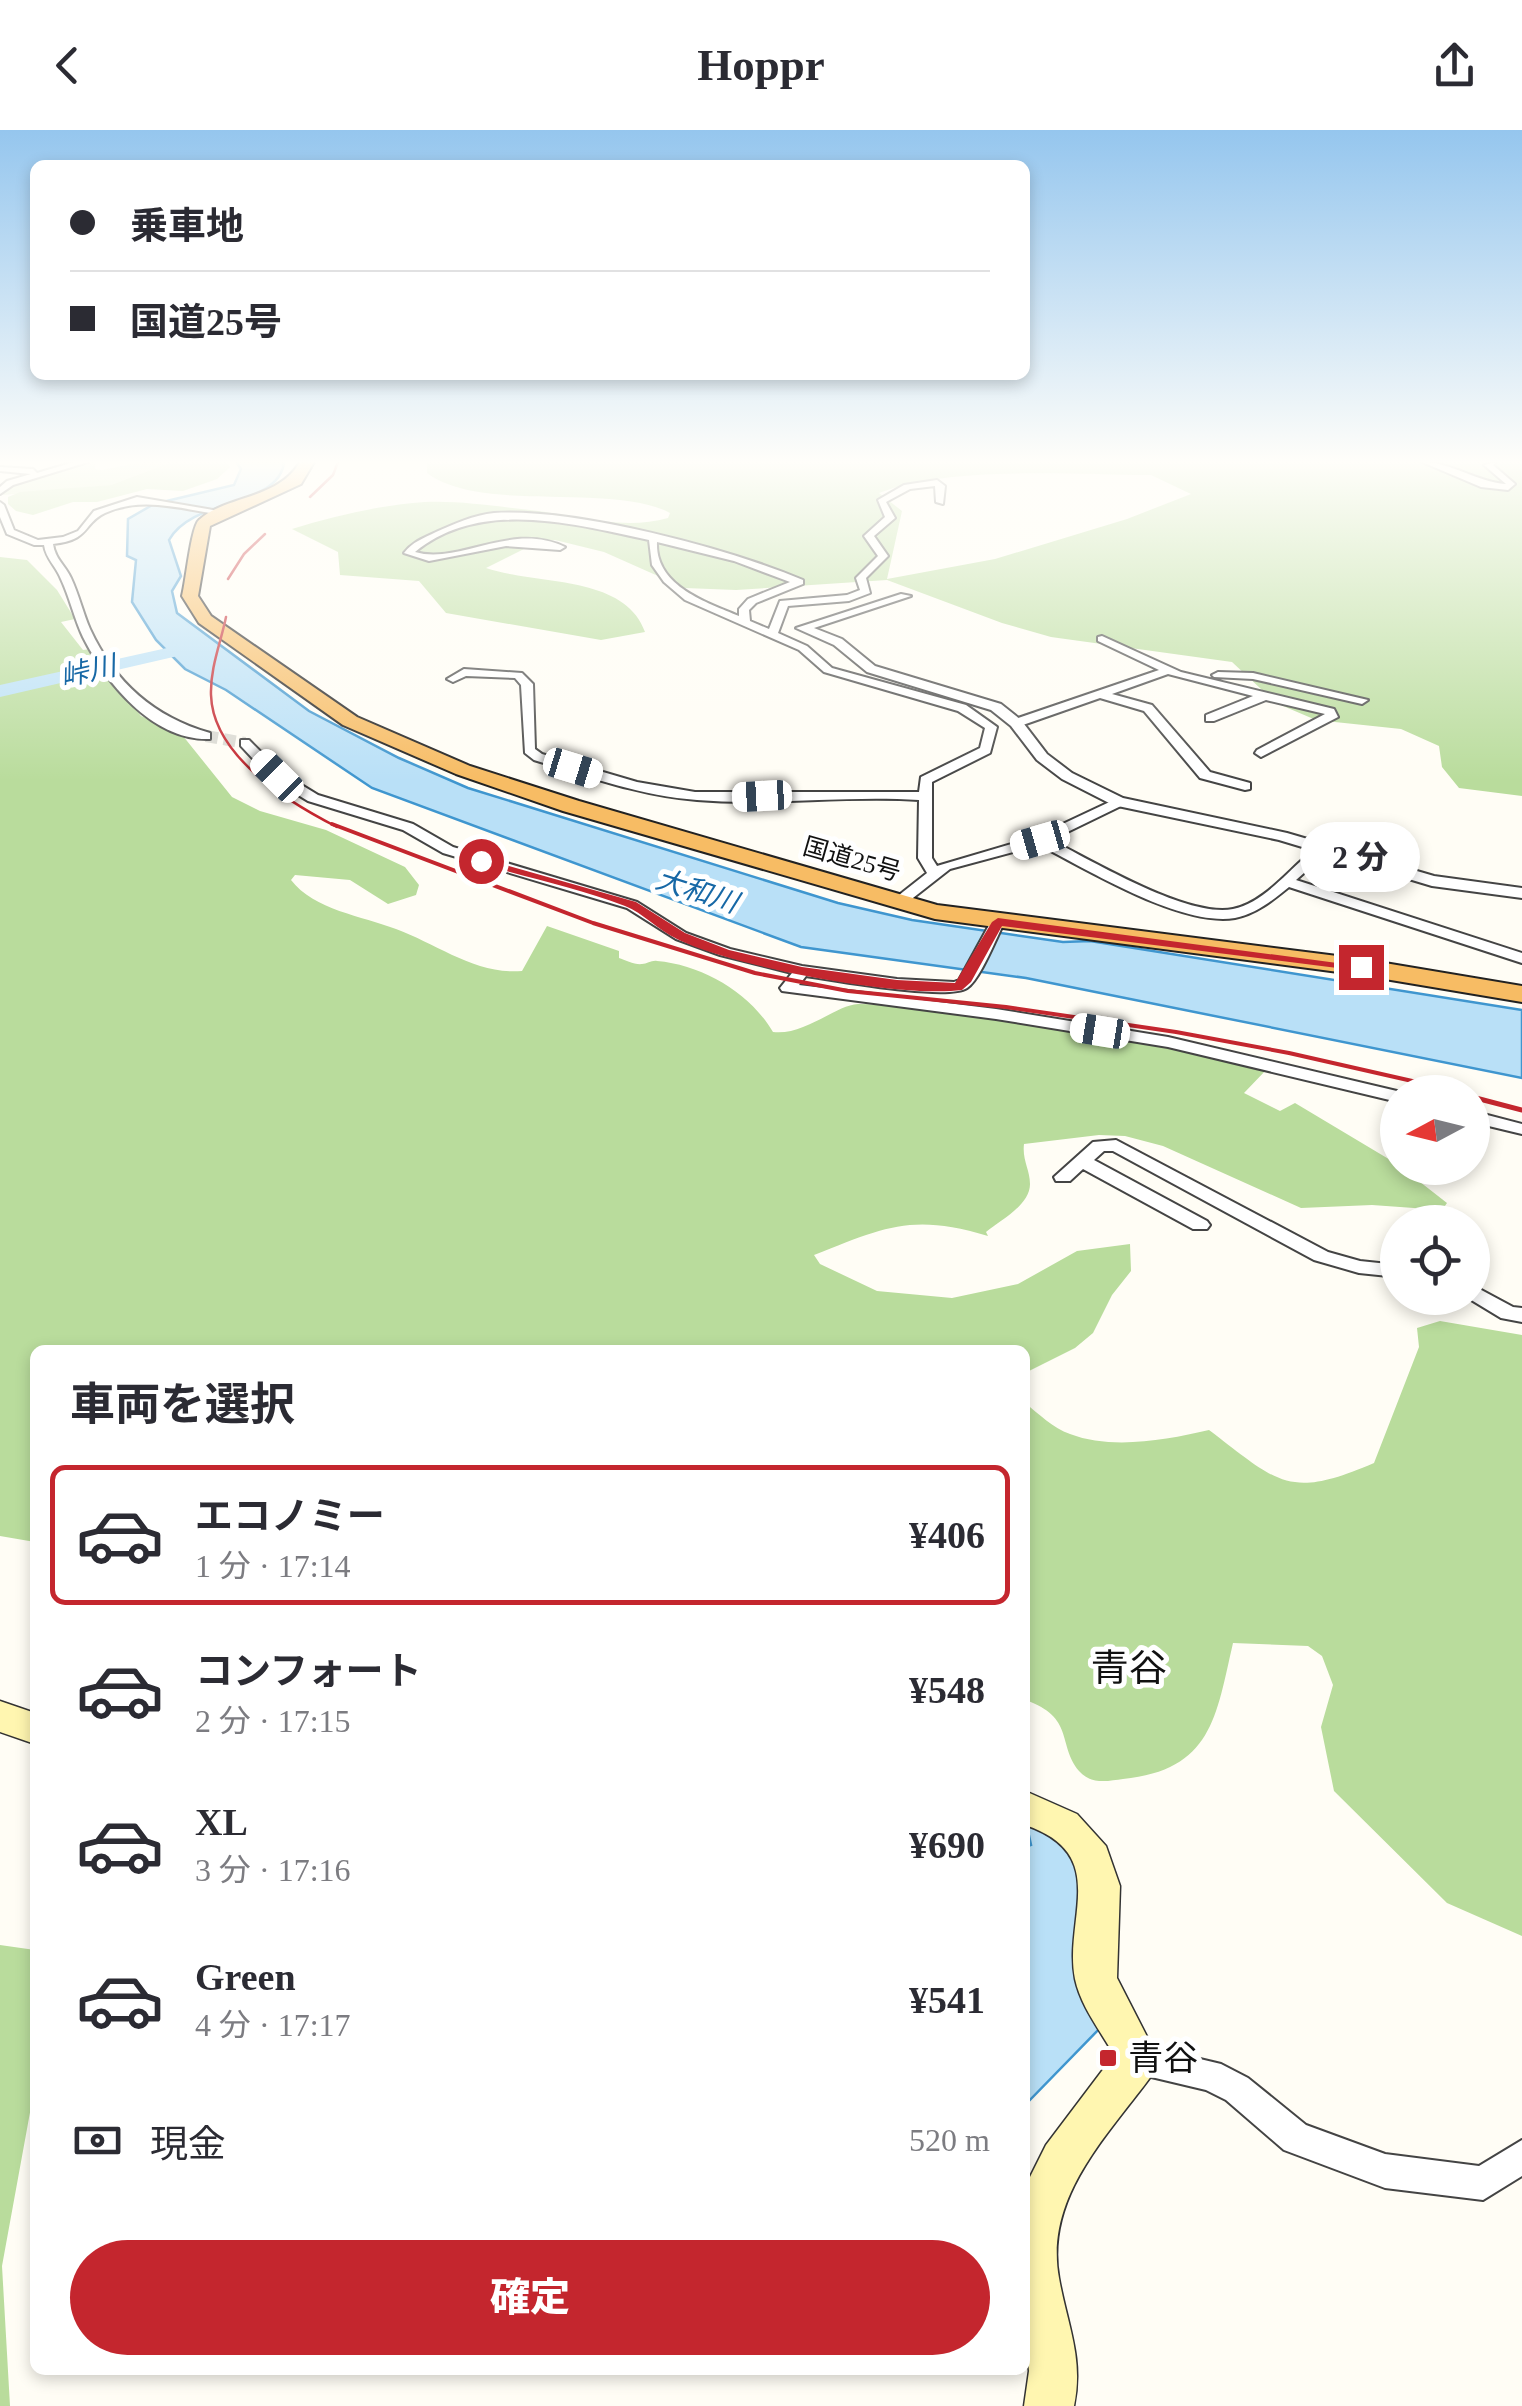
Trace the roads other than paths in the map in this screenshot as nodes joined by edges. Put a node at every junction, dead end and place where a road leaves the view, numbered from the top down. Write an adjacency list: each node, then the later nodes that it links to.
1 (58, 568): 18 (street)
2 (198, 568): 29 (highway, 国道25号)
3 (660, 568): 7 (street)
4 (763, 568): 7 (street)
5 (871, 568): 8 (street)
6 (904, 596): 17 (street)
7 (745, 620): 8 (street)
8 (774, 633): 22 (street)
9 (1102, 640): 10 (street)
10 (1169, 670): 11 (street); 13 (street)
11 (1192, 678): 14 (street); 15 (street)
12 (453, 679): 22 (street)
13 (1097, 692): 17 (street); 21 (street)
14 (1265, 696): 16 (street); 20 (street)
15 (1362, 700)
16 (1210, 718)
17 (1016, 723): 23 (street)
18 (206, 736)
19 (245, 743): 32 (street)
20 (1261, 753)
21 (1245, 786)
22 (926, 796): 26 (street)
23 (1118, 802): 24 (street); 28 (street)
24 (1040, 840): 26 (street); 27 (street)
25 (1308, 862): 27 (street)
26 (934, 873): 29 (street)
27 (1286, 882): 31 (street)
28 (1522, 892)
29 (899, 902): 30 (highway, 国道25号)
30 (996, 927): 32 (street); 33 (highway, 国道25号)
31 (1522, 958)
32 (802, 971): 34 (street)
33 (1522, 994)
34 (1380, 1093)
35 (1490, 1121): 36 (street)
36 (1522, 1129)
37 (1082, 1161): 38 (street); 39 (street); 40 (street)
38 (1064, 1178)
39 (1200, 1225)
40 (1380, 1269)
41 (1490, 1302): 42 (street)
42 (1522, 1316)
43 (0, 1716): 44 (main road)
44 (30, 1726)
45 (1030, 1809): 46 (main road)
46 (1137, 2060): 47 (street); 48 (main road)
47 (1522, 2156)
48 (1049, 2406)

